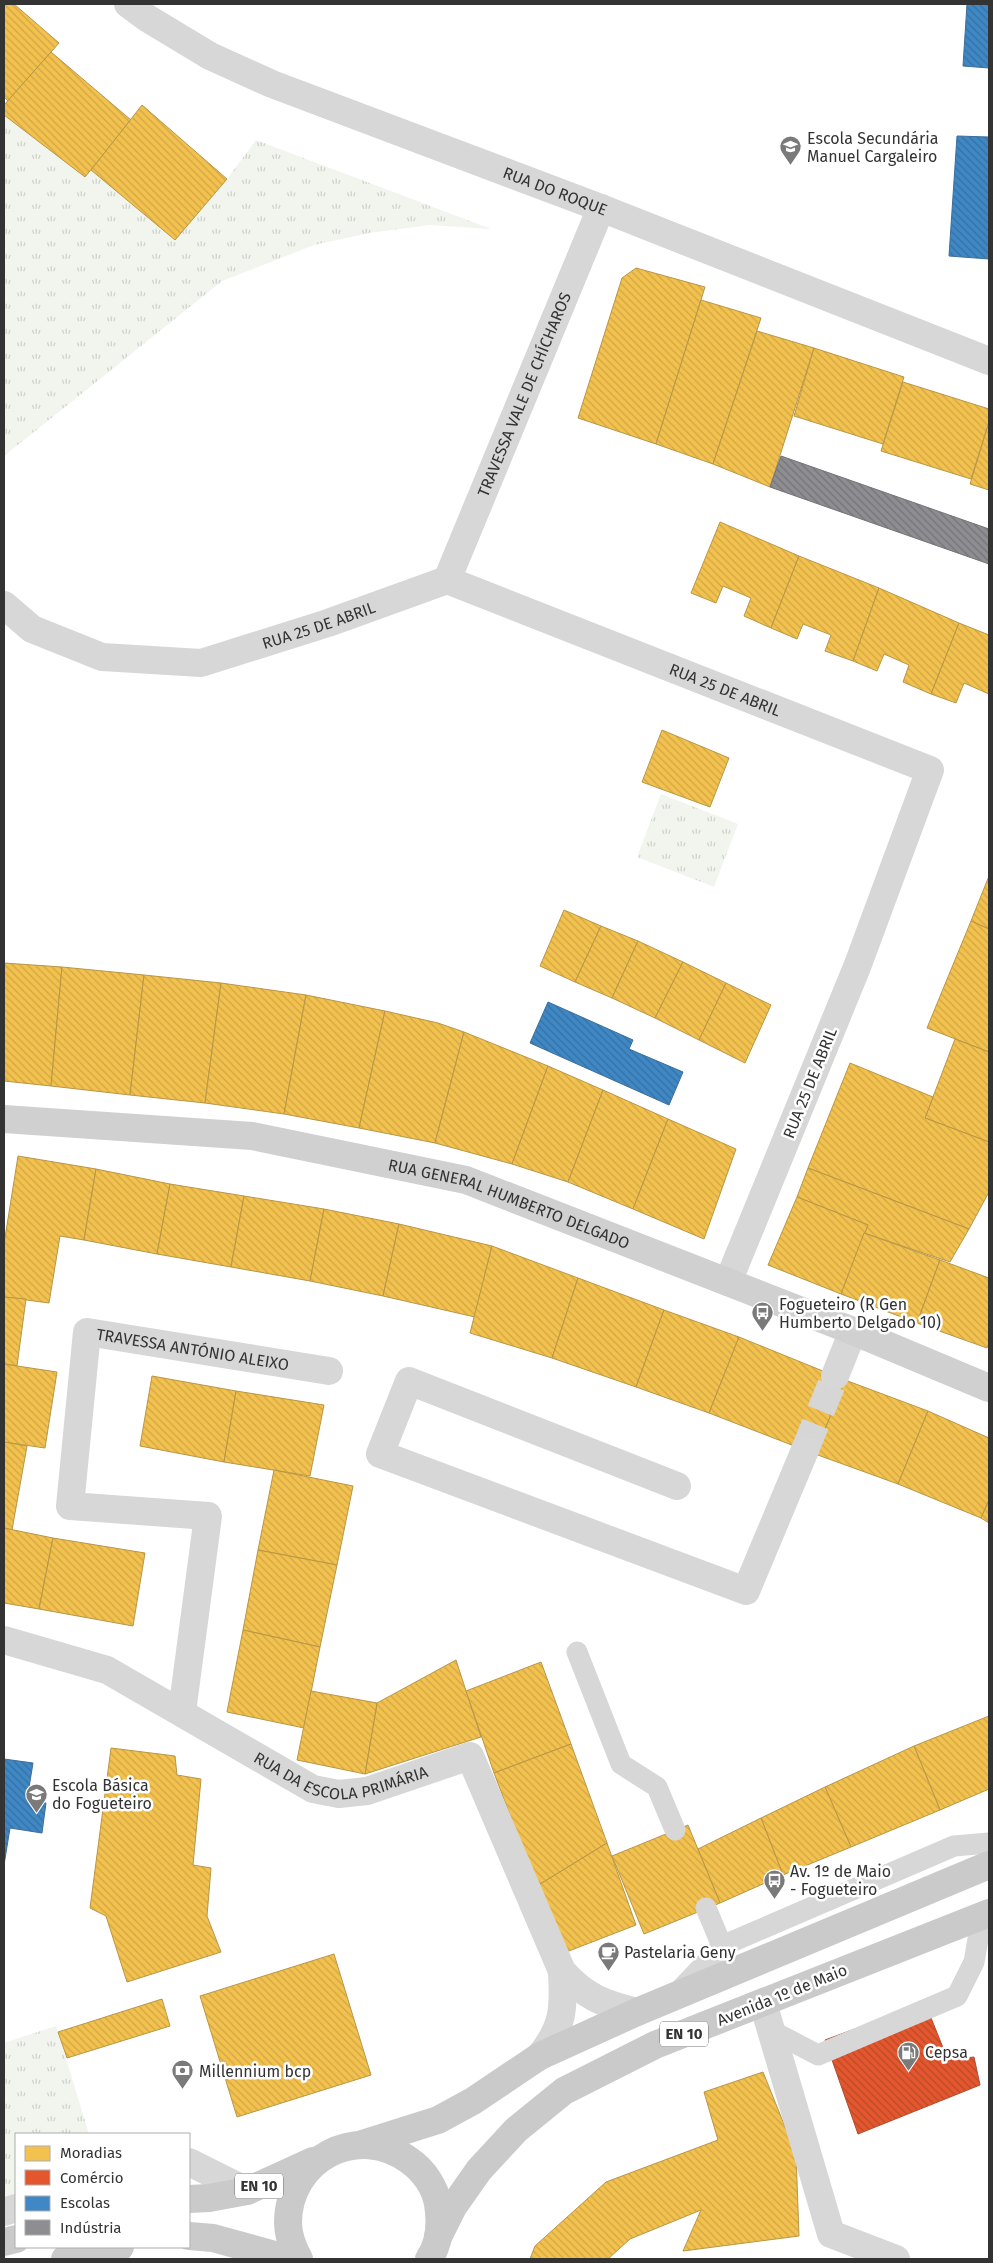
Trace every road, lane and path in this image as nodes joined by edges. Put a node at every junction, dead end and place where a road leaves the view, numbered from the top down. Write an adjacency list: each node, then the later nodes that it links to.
1 (128, 4): 2 (street, RUA DO ROQUE)
2 (601, 208): 3 (street, RUA DO ROQUE); 4 (street, TRAVESSA VALE DE CHÍCHAROS)
3 (989, 361)
4 (446, 580): 5 (street, RUA 25 DE ABRIL); 7 (street, RUA 25 DE ABRIL)
5 (4, 605)
6 (4, 1119): 7 (street, RUA GENERAL HUMBERTO DELGADO)
7 (728, 1282): 8 (street, RUA GENERAL HUMBERTO DELGADO)
8 (853, 1331): 10 (street); 11 (street, RUA GENERAL HUMBERTO DELGADO)
9 (329, 1371): 16 (street, TRAVESSA ANTÓNIO ALEIXO)
10 (835, 1376)
11 (989, 1388)
12 (805, 1450): 13 (street)
13 (677, 1486)
14 (4, 1640): 16 (street, RUA DA ESCOLA PRIMÁRIA)
15 (577, 1652): 17 (lane)
16 (182, 1712): 23 (street, RUA DA ESCOLA PRIMÁRIA)
17 (675, 1830)
18 (989, 1842): 22 (lane)
19 (989, 1865): 24 (main road, EN 10)
20 (706, 1908): 22 (lane)
21 (986, 1914): 25 (main road, Avenida 1º de Maio / EN 10); 27 (lane)
22 (722, 1946): 24 (lane)
23 (562, 1971): 26 (street, RUA DA ESCOLA PRIMÁRIA); 28 (street, RUA DA ESCOLA PRIMÁRIA)
24 (672, 1997): 26 (main road, EN 10)
25 (763, 2003): 27 (street); 36 (main road, Avenida 1º de Maio / EN 10)
26 (637, 2012): 28 (main road, EN 10)
27 (772, 2031): 40 (street)
28 (540, 2056): 29 (main road, EN 10)
29 (362, 2144): 30 (main road); 36 (main road)
30 (324, 2156): 32 (main road, EN 10); 39 (main road)
31 (190, 2162): 32 (street)
32 (247, 2191): 33 (main road, EN 10)
33 (190, 2199)
34 (190, 2236): 38 (main road)
35 (115, 2248): 37 (main road)
36 (434, 2248)
37 (65, 2259)
38 (288, 2259)
39 (298, 2259)
40 (896, 2259)

